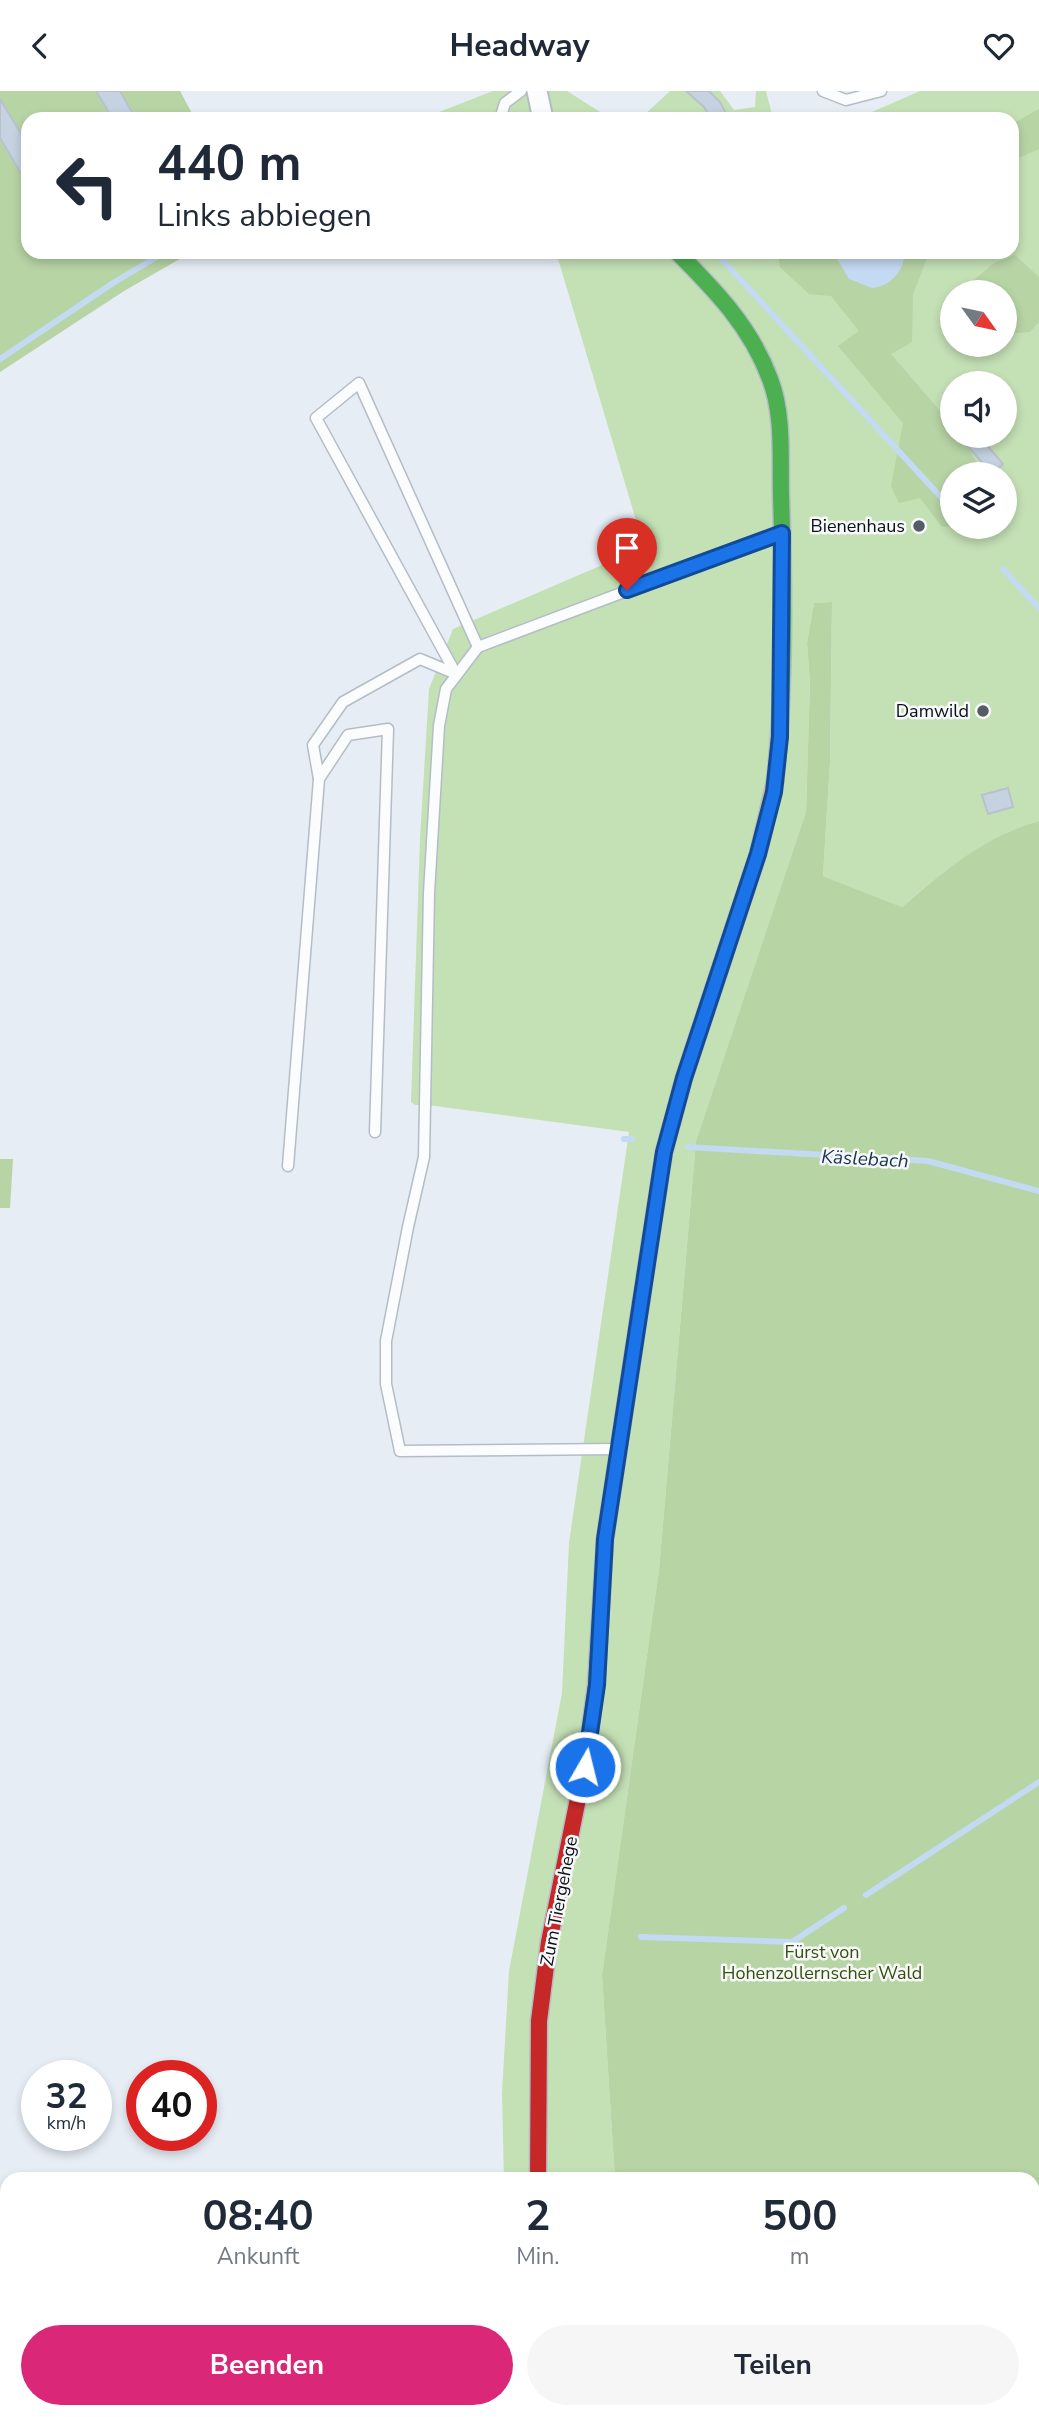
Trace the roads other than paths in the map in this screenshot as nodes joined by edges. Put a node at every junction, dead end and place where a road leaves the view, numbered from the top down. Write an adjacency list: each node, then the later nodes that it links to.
1 (521, 91): 5 (lane)
2 (537, 91): 6 (street)
3 (823, 91): 4 (lane)
4 (881, 91)
5 (500, 112)
6 (541, 112)
7 (684, 259): 8 (street, Zum Tiergehege)
8 (782, 533): 9 (lane); 14 (street, Zum Tiergehege)
9 (478, 647): 10 (lane); 10 (lane)
10 (456, 674): 11 (lane); 14 (lane)
11 (319, 779): 12 (lane); 13 (lane)
12 (375, 1132)
13 (288, 1166)
14 (619, 1449): 15 (street, Zum Tiergehege)
15 (538, 2172)

